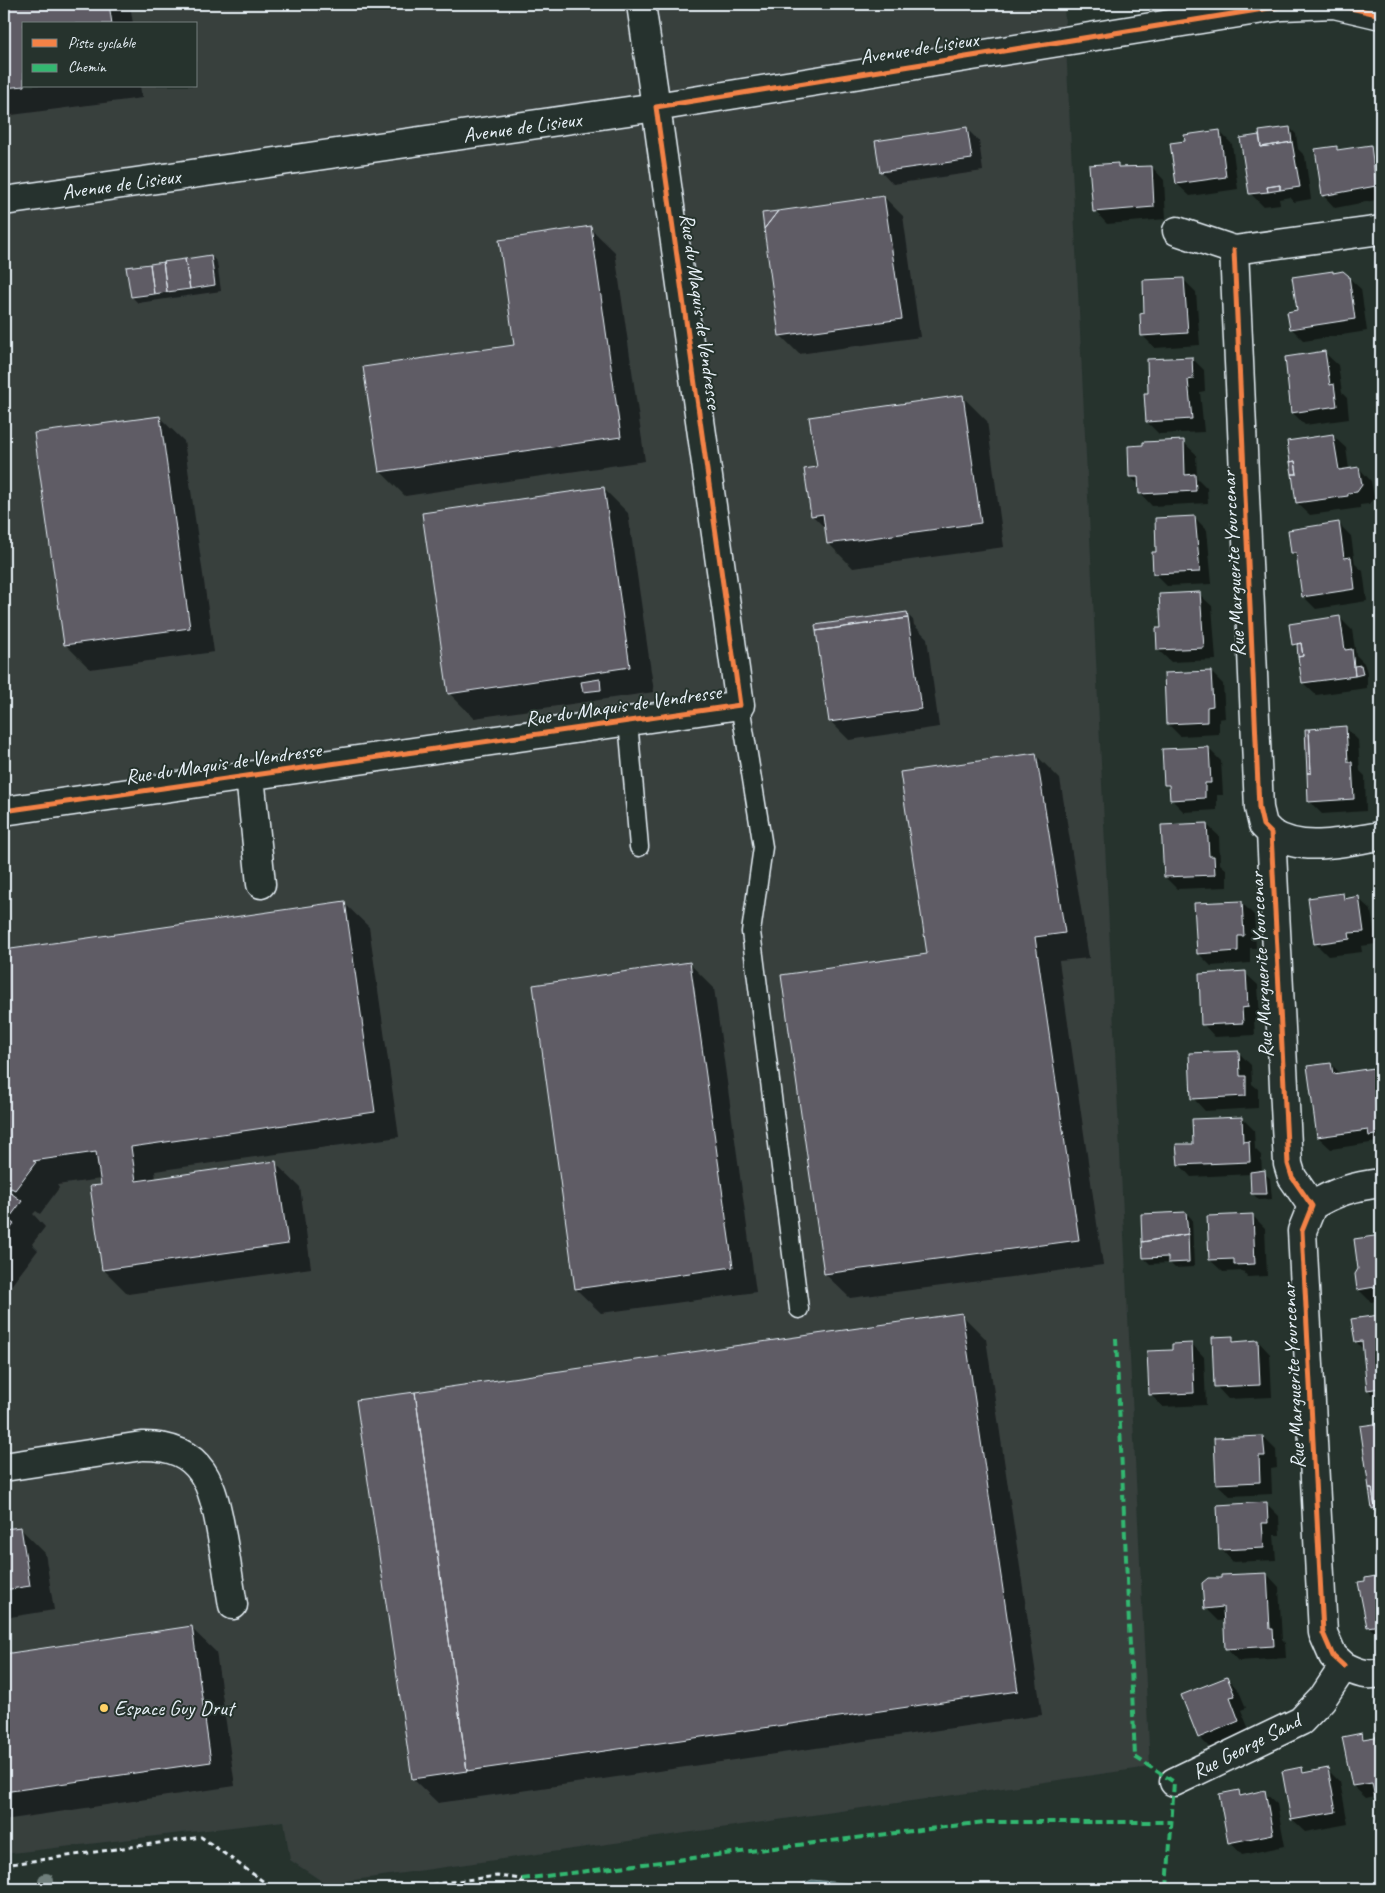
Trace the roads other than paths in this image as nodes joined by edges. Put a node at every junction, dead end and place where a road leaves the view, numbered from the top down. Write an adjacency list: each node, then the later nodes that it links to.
1 (641, 4): 4 (street, Rue du Maquis de Vendresse)
2 (1186, 12): 3 (street, Avenue de Lisieux); 4 (street, Avenue de Lisieux)
3 (1381, 15)
4 (656, 107): 5 (street, Avenue de Lisieux); 9 (street, Rue du Maquis de Vendresse)
5 (4, 201)
6 (1381, 230): 8 (street)
7 (1177, 231): 8 (street)
8 (1234, 250): 13 (street, Rue Marguerite Yourcenar)
9 (740, 705): 10 (street, Rue du Maquis de Vendresse); 19 (lane)
10 (628, 721): 11 (street, Rue du Maquis de Vendresse); 15 (lane)
11 (250, 776): 12 (street, Rue du Maquis de Vendresse); 16 (street)
12 (4, 811)
13 (1271, 833): 14 (street); 18 (street, Rue Marguerite Yourcenar)
14 (1381, 836)
15 (639, 847)
16 (261, 884)
17 (1381, 1183): 18 (street)
18 (1312, 1206): 22 (street, Rue Marguerite Yourcenar)
19 (799, 1309)
20 (4, 1466): 21 (street)
21 (233, 1605)
22 (1344, 1666): 23 (street); 24 (street, Rue George Sand)
23 (1381, 1673)
24 (1174, 1782)

